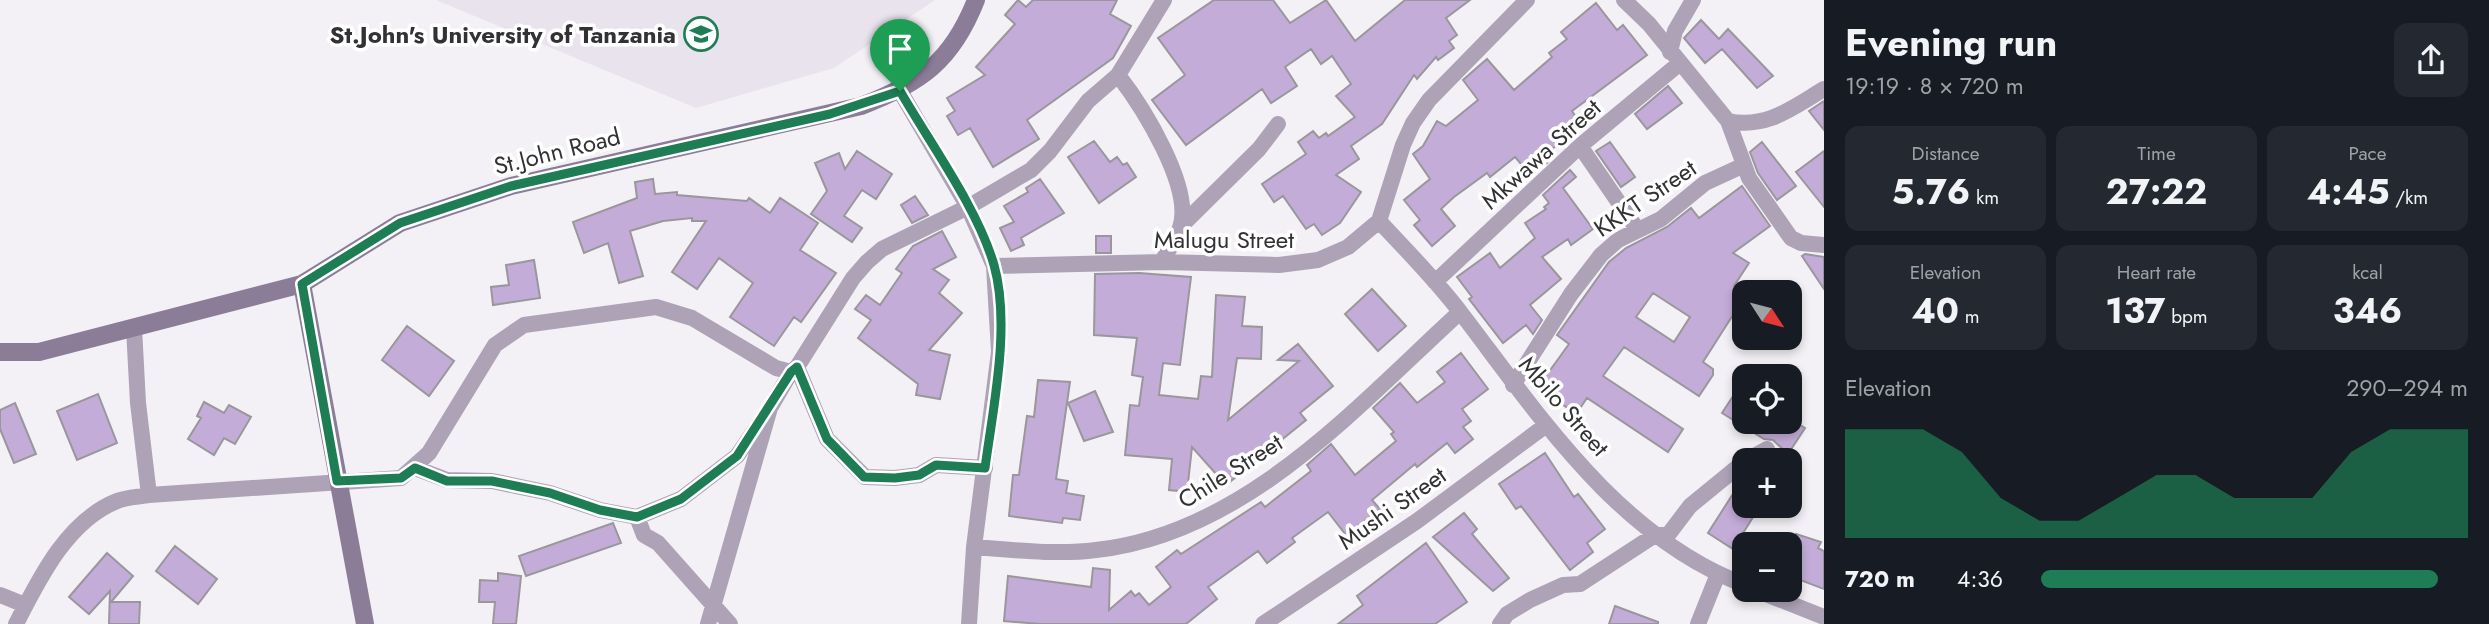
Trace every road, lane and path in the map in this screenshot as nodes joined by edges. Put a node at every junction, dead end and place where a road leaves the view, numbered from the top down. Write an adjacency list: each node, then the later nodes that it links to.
1 (976, 0): 9 (street, St.John Road)
2 (1164, 0): 7 (street)
3 (1527, 0): 15 (street)
4 (1624, 0): 6 (street)
5 (1693, 0): 6 (street)
6 (1675, 58): 10 (street); 12 (street, Mkwawa Street)
7 (1118, 75): 14 (street); 16 (street)
8 (1824, 89): 10 (street)
9 (900, 91): 14 (street); 22 (street, St.John Road)
10 (1728, 121): 13 (street)
11 (1278, 124): 16 (street)
12 (1580, 146): 17 (street); 21 (street, Mkwawa Street)
13 (1742, 166): 17 (street, KKKT Street); 18 (street)
14 (968, 207): 20 (street); 26 (street)
15 (1379, 221): 19 (street, Malugu Street); 21 (street, Mbilo Street)
16 (1181, 226): 19 (street)
17 (1637, 229): 27 (street, KKKT Street)
18 (1824, 245)
19 (1161, 262): 20 (street, Malugu Street)
20 (994, 266): 31 (street)
21 (1435, 282): 23 (street, Mbilo Street)
22 (302, 284): 24 (street, St.John Road); 33 (street)
23 (1460, 312): 27 (street, Mbilo Street); 37 (street, Chile Street)
24 (134, 328): 25 (street, St.John Road); 34 (street)
25 (0, 352)
26 (794, 369): 28 (street); 30 (street); 31 (street)
27 (1513, 385): 29 (street, Mbilo Street)
28 (770, 408): 35 (street); 43 (street)
29 (1545, 426): 36 (street, Mbilo Street); 45 (street, Mushi Street)
30 (415, 468): 33 (street); 35 (street)
31 (985, 468): 37 (street)
32 (1732, 472): 36 (street)
33 (337, 481): 34 (street); 47 (street)
34 (149, 495): 42 (street)
35 (637, 517): 43 (street)
36 (1655, 535): 38 (street, Mbilo Street); 52 (street)
37 (974, 547): 50 (street)
38 (1718, 574): 39 (street, Mbilo Street); 53 (street)
39 (1732, 580)
40 (0, 595): 42 (street)
41 (1786, 602): 44 (street)
42 (25, 605): 46 (street)
43 (713, 607): 48 (street); 49 (street)
44 (1824, 617)
45 (1283, 619): 51 (street, Mushi Street)
46 (16, 624)
47 (365, 624)
48 (708, 624)
49 (730, 624)
50 (969, 624)
51 (1263, 624)
52 (1500, 624)
53 (1698, 624)

